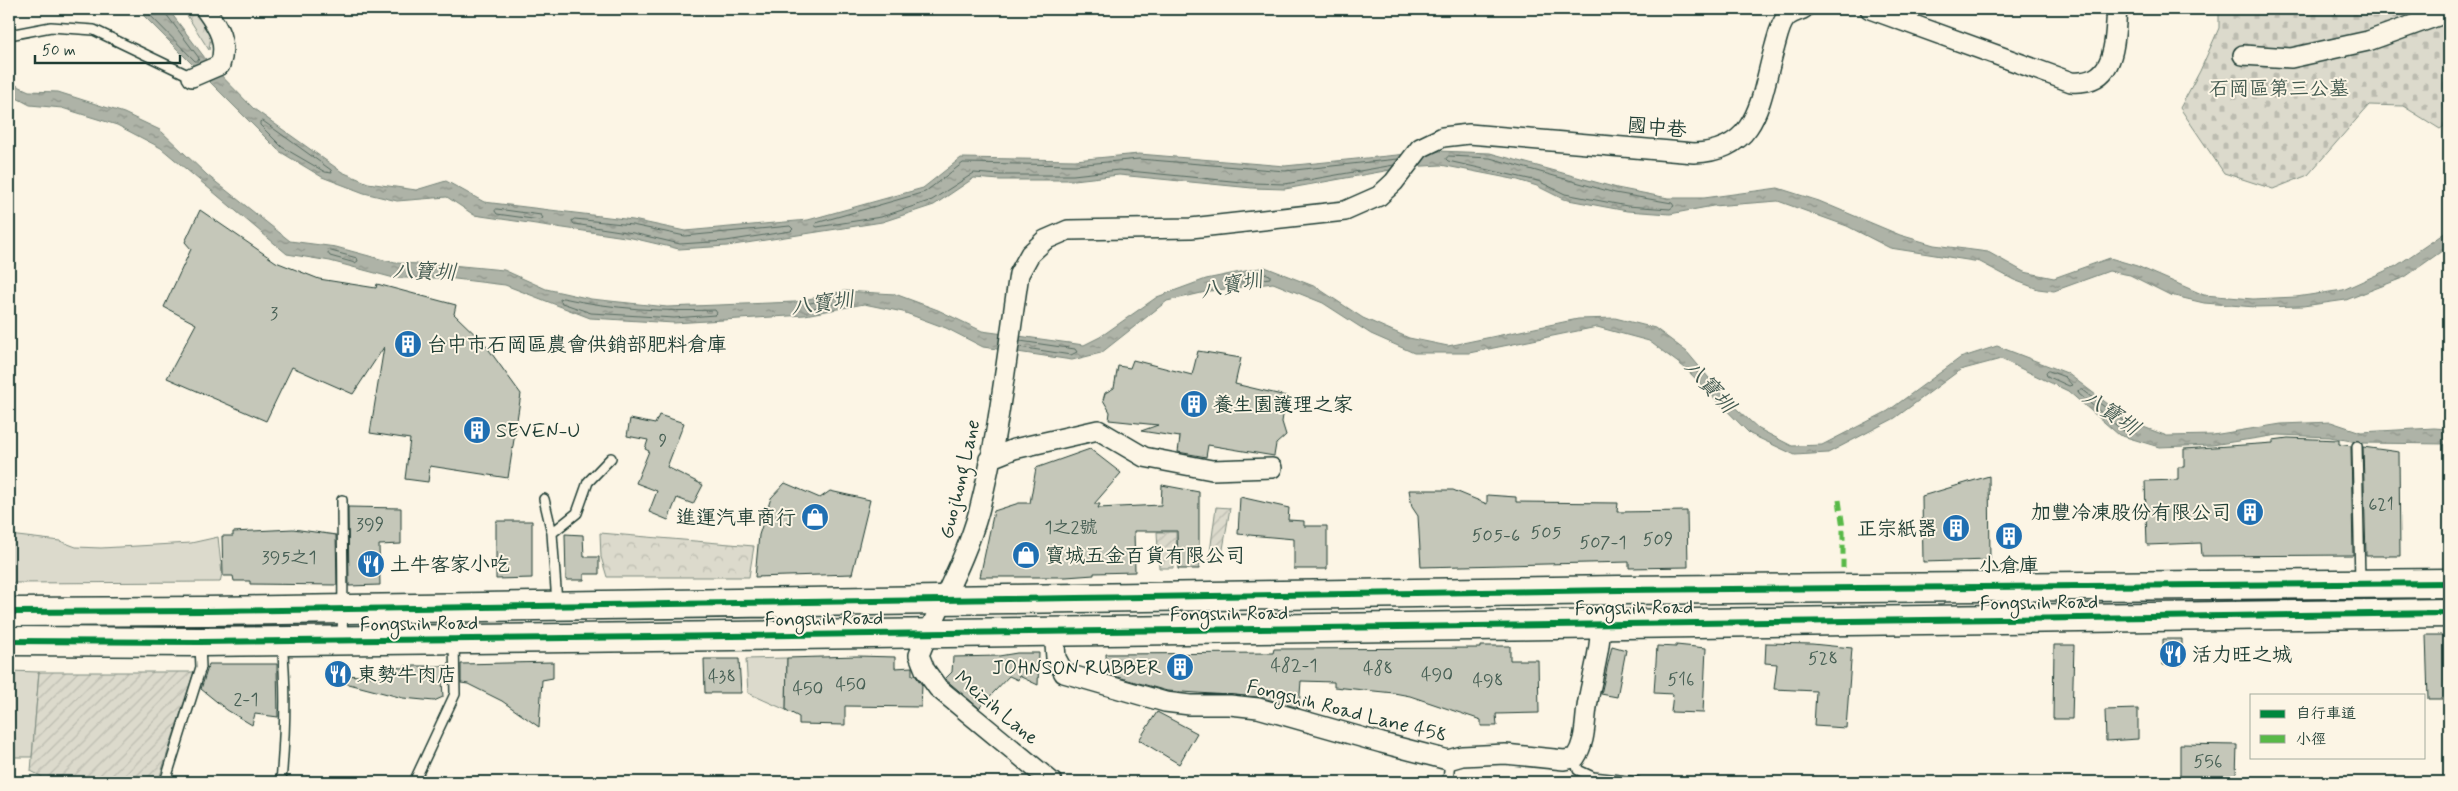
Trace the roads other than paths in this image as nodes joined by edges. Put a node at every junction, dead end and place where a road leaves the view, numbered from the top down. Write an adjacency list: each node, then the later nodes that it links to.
1 (206, 9): 8 (street)
2 (1803, 9): 9 (street, 國中巷)
3 (1870, 9): 4 (street)
4 (2117, 9)
5 (2449, 12): 7 (street)
6 (9, 36): 8 (lane)
7 (2242, 56)
8 (192, 77)
9 (1420, 148): 12 (street, Guojhong Lane)
10 (2357, 446): 18 (lane)
11 (611, 458): 16 (lane)
12 (989, 459): 13 (street); 19 (street, Guojhong Lane)
13 (1272, 468)
14 (544, 499): 16 (lane)
15 (342, 500): 21 (lane)
16 (552, 533): 20 (lane)
17 (2449, 583): 18 (main road, Fongshih Road)
18 (2361, 584): 19 (main road, Fongshih Road)
19 (945, 600): 20 (main road, Fongshih Road); 26 (street, Guojhong Lane)
20 (558, 605): 21 (main road, Fongshih Road)
21 (343, 609): 22 (main road, Fongshih Road); 28 (lane)
22 (9, 612)
23 (2449, 613): 24 (main road, Fongshih Road)
24 (1601, 624): 25 (main road, Fongshih Road); 32 (street)
25 (1054, 631): 26 (main road, Fongshih Road); 33 (street, Fongshih Road Lane 458)
26 (928, 633): 27 (main road, Fongshih Road); 37 (street, Meizih Lane)
27 (454, 638): 28 (main road, Fongshih Road); 36 (lane)
28 (342, 640): 30 (main road, Fongshih Road)
29 (9, 641): 31 (main road, Fongshih Road)
30 (282, 641): 31 (main road, Fongshih Road); 35 (lane)
31 (200, 642): 34 (lane)
32 (1576, 758): 33 (street, Fongshih Road Lane 458); 39 (lane)
33 (1450, 759): 38 (lane)
34 (165, 782)
35 (281, 782)
36 (414, 782)
37 (1052, 782)
38 (1448, 782)
39 (1637, 782)

